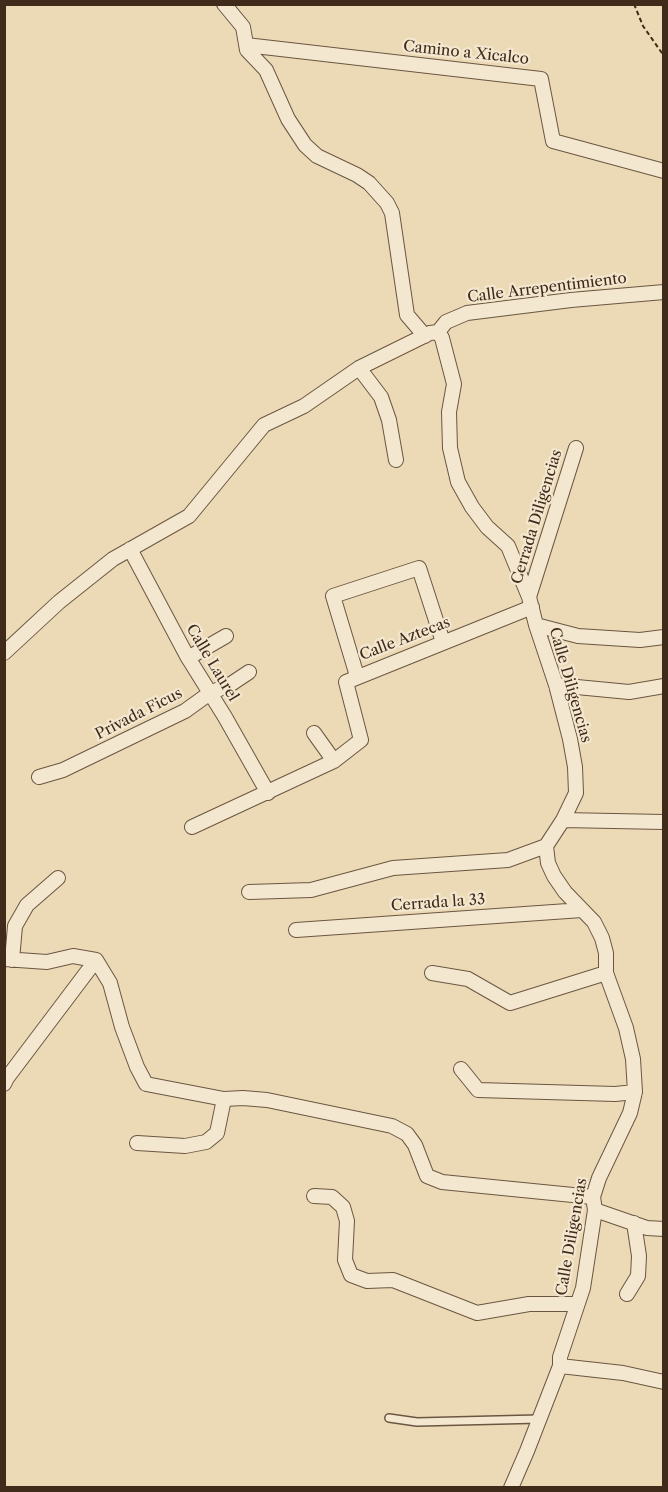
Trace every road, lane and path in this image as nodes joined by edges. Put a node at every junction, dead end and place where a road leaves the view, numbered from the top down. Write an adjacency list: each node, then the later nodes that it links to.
1 (224, 4): 3 (street, Calle Diligencias)
2 (634, 4): 4 (path)
3 (246, 45): 5 (street, Camino a Xicalco); 7 (street, Calle Diligencias)
4 (663, 56)
5 (663, 171)
6 (663, 292): 7 (street, Calle Arrepentimiento)
7 (431, 334): 8 (street, Calle Arrepentimiento); 12 (street, Calle Diligencias)
8 (359, 368): 10 (street); 11 (street, Calle Arrepentimiento)
9 (576, 448): 12 (street, Cerrada Diligencias)
10 (396, 460)
11 (130, 549): 17 (street, Calle Arrepentimiento); 18 (street, Calle Laurel)
12 (531, 602): 13 (street, Calle Diligencias); 16 (street, Calle Aztecas)
13 (536, 625): 15 (street); 21 (street, Calle Diligencias)
14 (226, 636): 18 (street)
15 (663, 637)
16 (443, 642): 20 (street, Calle Aztecas); 20 (street)
17 (4, 653)
18 (188, 658): 23 (street, Calle Laurel)
19 (249, 672): 23 (street, Privada Ficus)
20 (357, 676): 25 (street, Calle Aztecas)
21 (556, 685): 22 (street); 28 (street, Calle Diligencias)
22 (663, 686)
23 (210, 693): 26 (street, Privada Ficus); 27 (street, Calle Laurel)
24 (314, 733): 25 (street)
25 (334, 761): 27 (street, Calle Aztecas)
26 (39, 777)
27 (268, 793): 30 (street, Calle Aztecas)
28 (563, 820): 29 (street); 31 (street, Calle Diligencias)
29 (663, 822)
30 (192, 827)
31 (546, 846): 33 (street); 34 (street, Calle Diligencias)
32 (58, 878): 36 (street)
33 (249, 892)
34 (582, 910): 35 (street, Cerrada la 33); 39 (street, Calle Diligencias)
35 (296, 930)
36 (8, 960): 37 (street)
37 (96, 960): 41 (street); 43 (street)
38 (432, 973): 39 (street)
39 (606, 973): 42 (street, Calle Diligencias)
40 (461, 1069): 42 (street)
41 (4, 1084)
42 (635, 1092): 46 (street, Calle Diligencias)
43 (224, 1099): 44 (street); 46 (street)
44 (136, 1143)
45 (314, 1196): 50 (street)
46 (594, 1203): 47 (street); 50 (street, Calle Diligencias)
47 (633, 1223): 48 (street); 49 (street)
48 (663, 1229)
49 (627, 1294)
50 (577, 1304): 51 (street, Calle Diligencias)
51 (560, 1366): 52 (street); 54 (street, Calle Diligencias)
52 (663, 1382)
53 (389, 1418): 54 (lane)
54 (539, 1419): 55 (street, Calle Diligencias)
55 (511, 1488)

